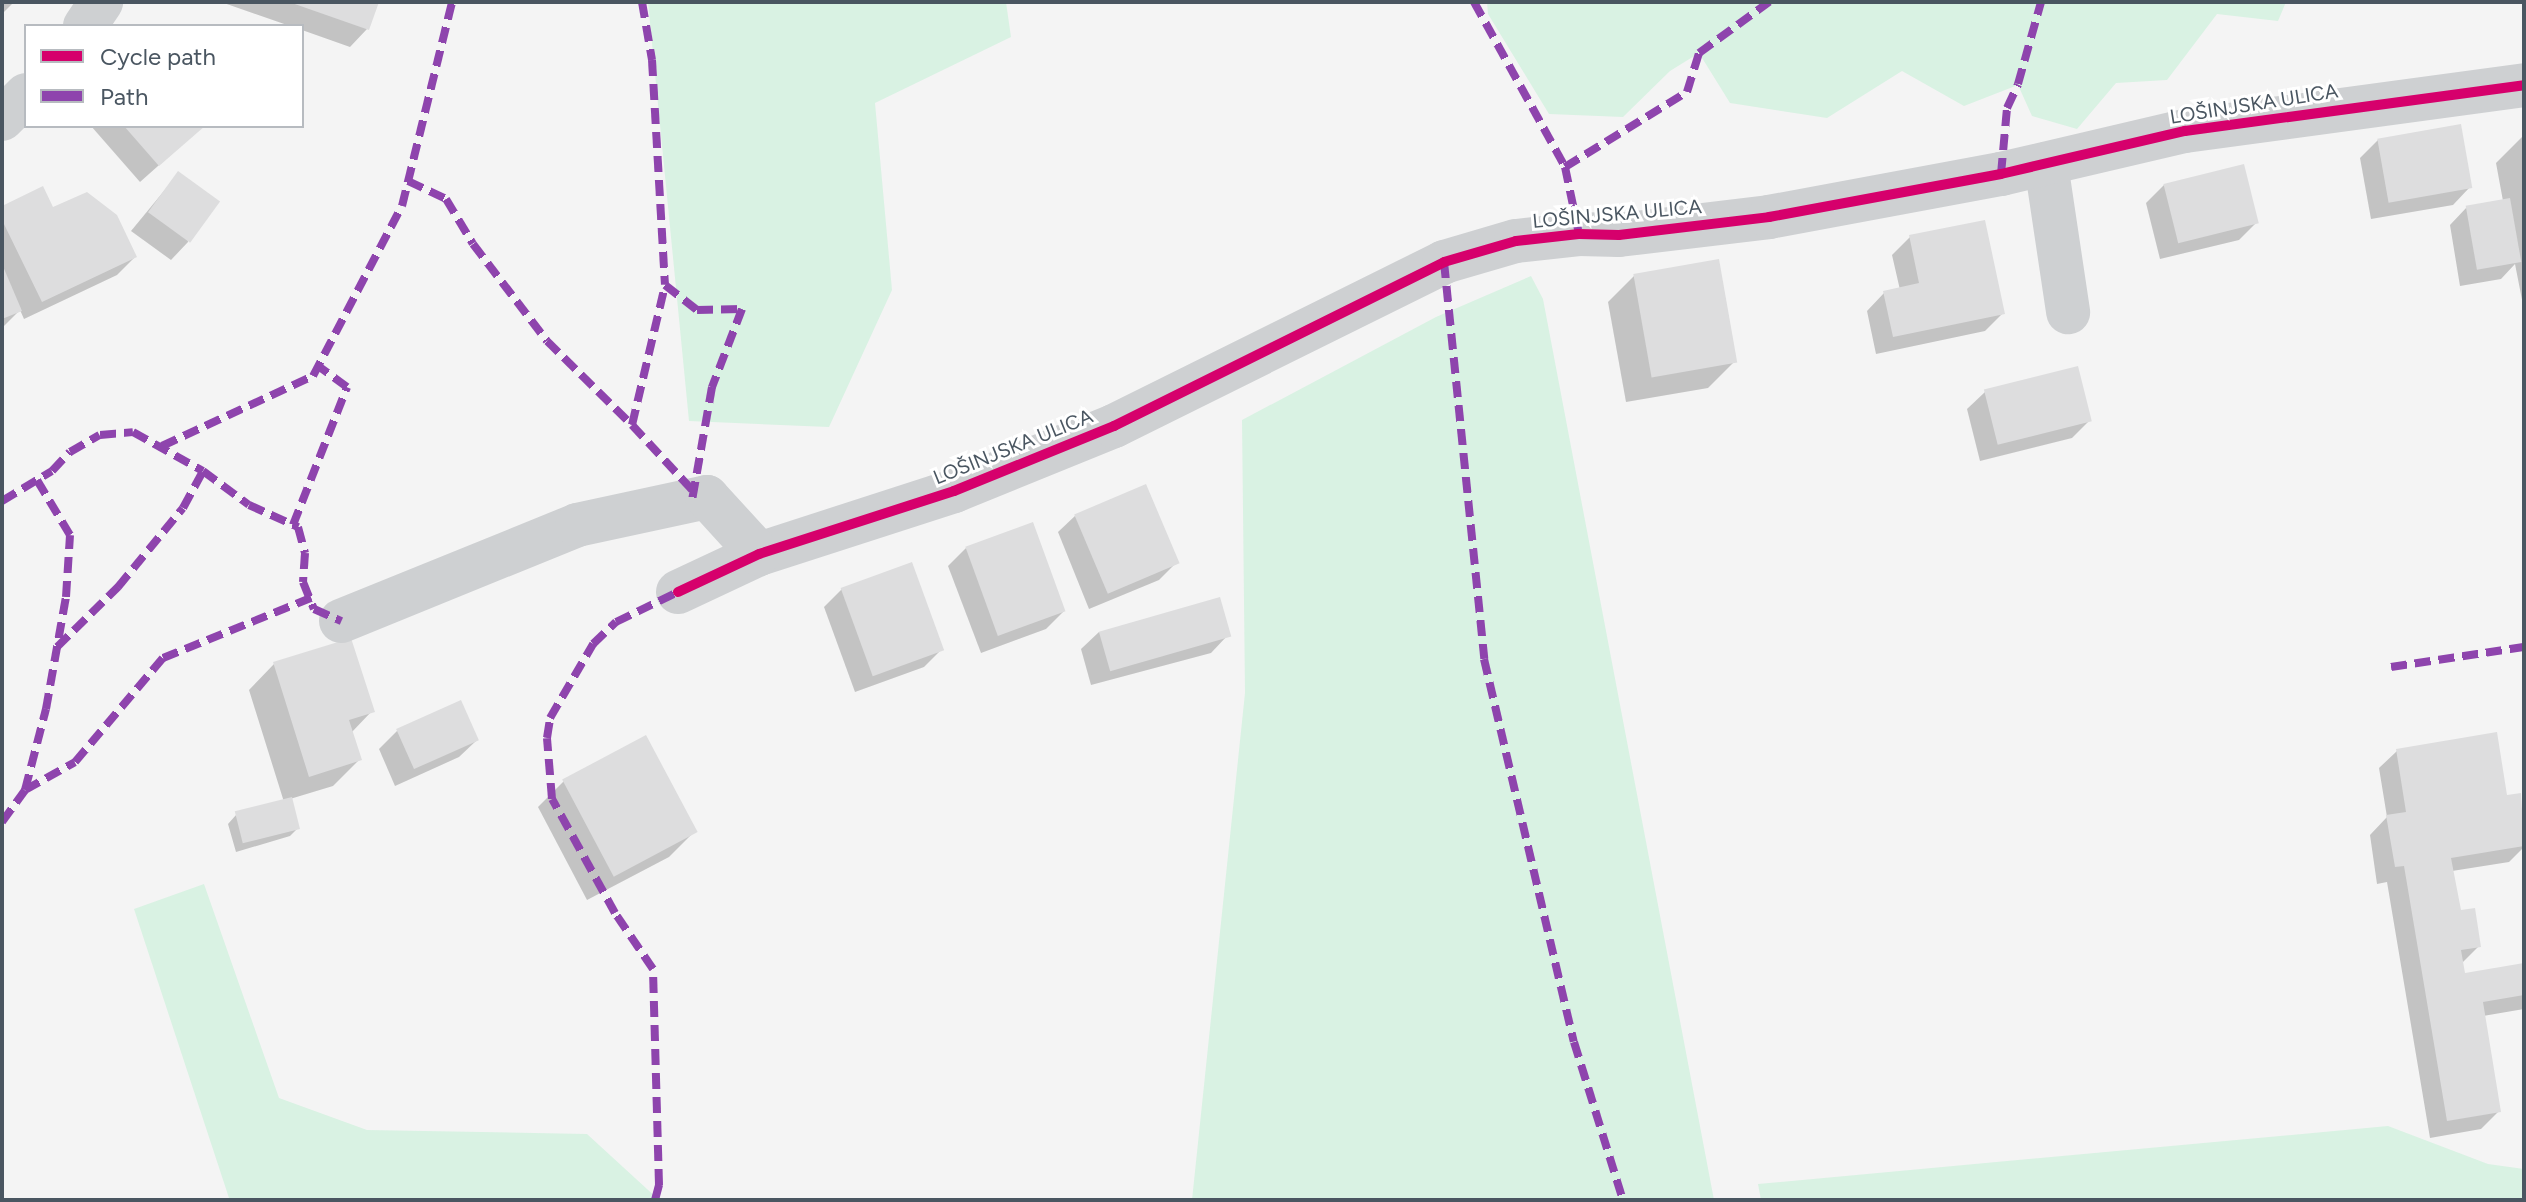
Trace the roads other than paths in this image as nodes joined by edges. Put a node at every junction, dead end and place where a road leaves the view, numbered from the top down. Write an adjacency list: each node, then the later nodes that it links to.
1 (2524, 85): 4 (street, LOŠINJSKA ULICA)
2 (24, 97): 3 (street)
3 (2, 119)
4 (2046, 164): 5 (street); 6 (street, LOŠINJSKA ULICA)
5 (2068, 312)
6 (759, 554): 7 (street, LOŠINJSKA ULICA); 8 (street)
7 (678, 592)
8 (341, 621)

